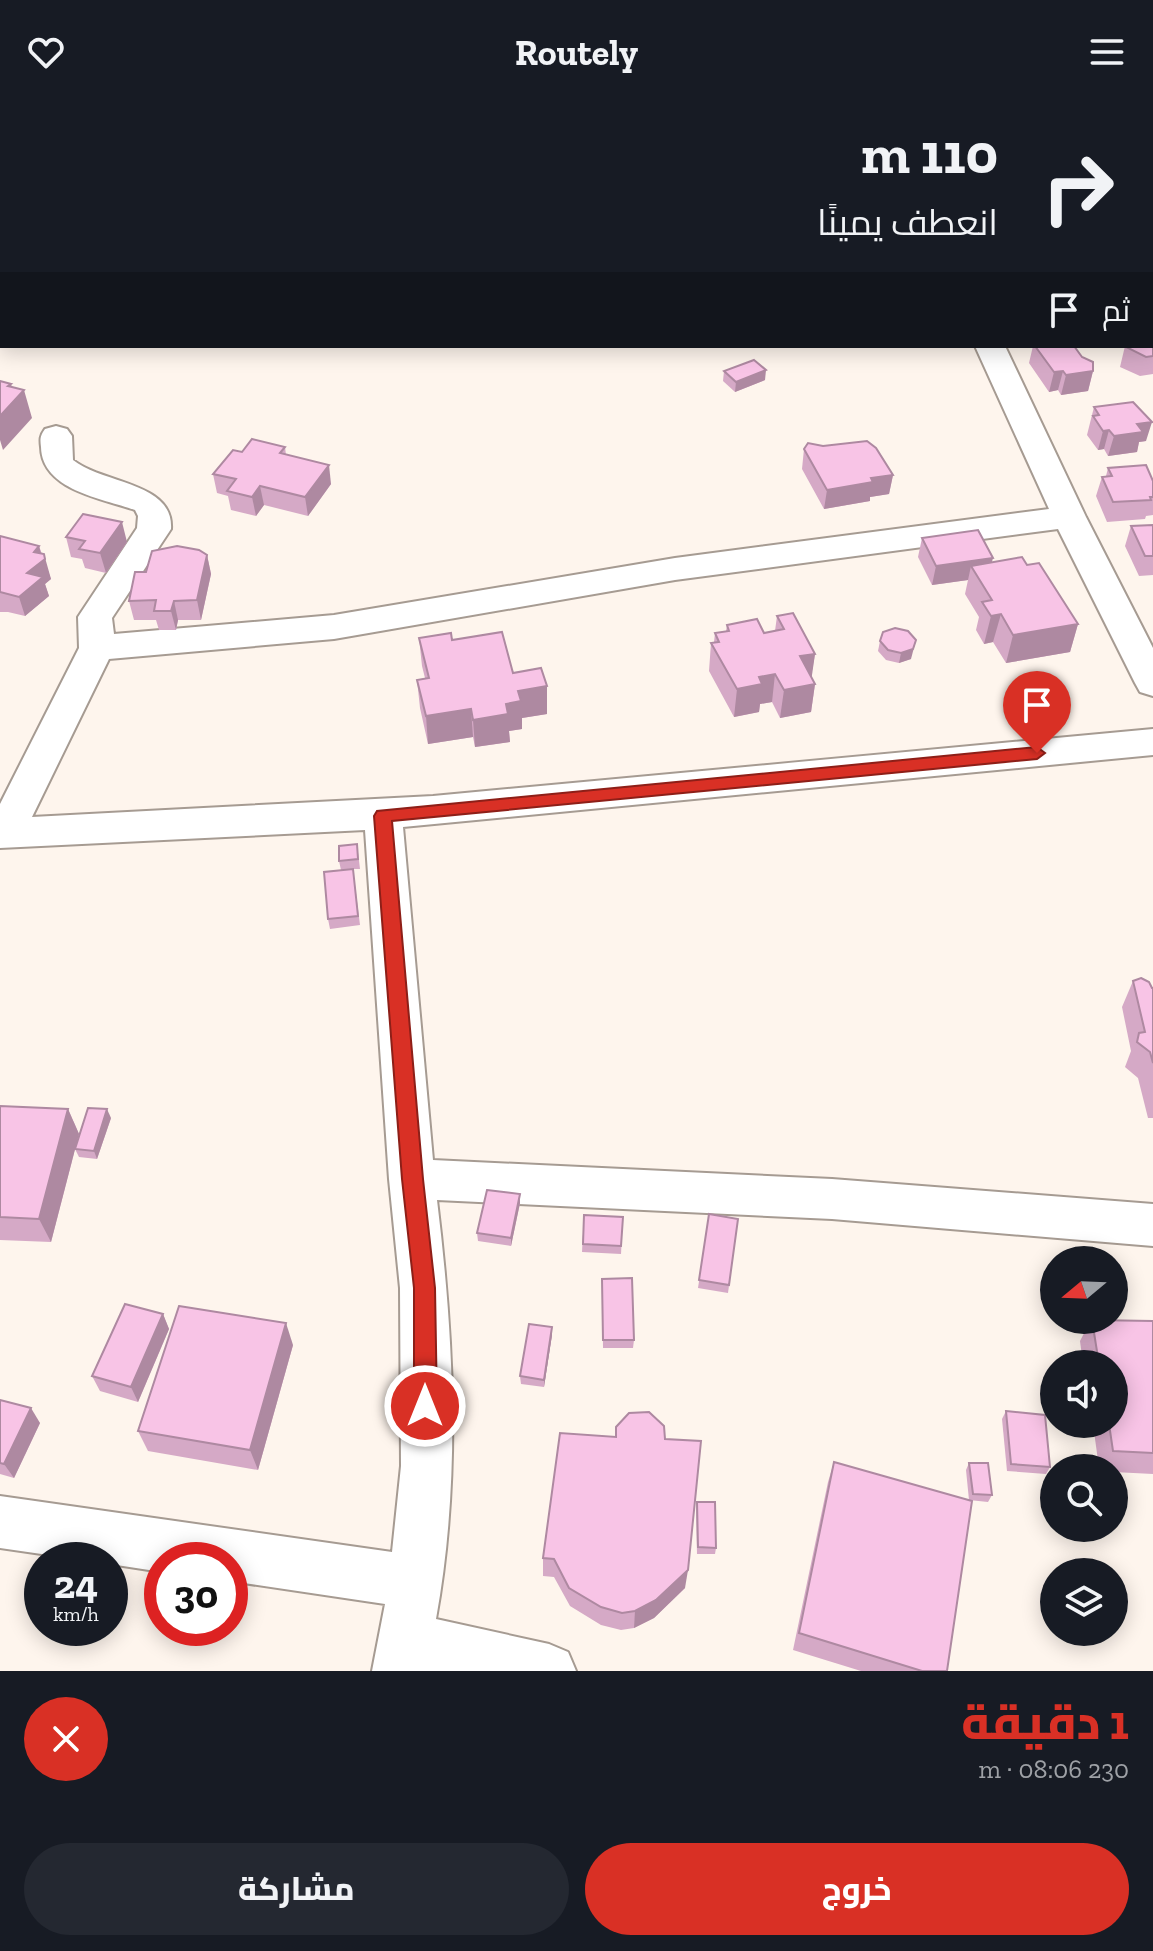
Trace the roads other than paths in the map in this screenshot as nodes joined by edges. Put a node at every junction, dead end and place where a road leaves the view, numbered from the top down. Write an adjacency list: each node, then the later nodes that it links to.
1 (991, 348): 3 (street)
2 (56, 436): 4 (street)
3 (1069, 517): 4 (street); 5 (street)
4 (97, 648): 8 (street)
5 (1153, 683)
6 (1153, 742): 7 (street)
7 (383, 816): 8 (street); 9 (street)
8 (2, 833)
9 (412, 1179): 10 (street); 12 (street)
10 (1153, 1225)
11 (0, 1522): 12 (street)
12 (416, 1582): 13 (street)
13 (403, 1656): 14 (street)
14 (549, 1671)

